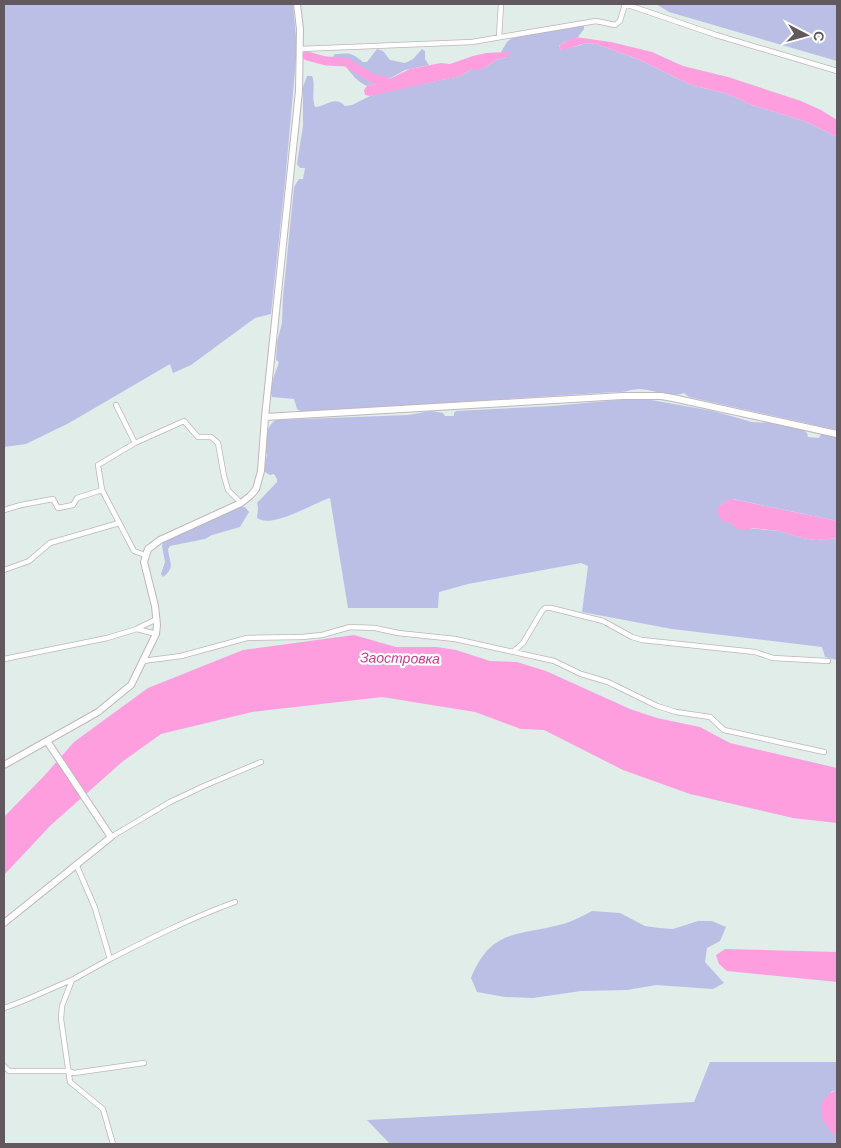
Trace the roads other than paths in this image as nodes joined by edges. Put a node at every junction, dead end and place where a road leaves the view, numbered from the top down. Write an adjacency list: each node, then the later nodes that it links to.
1 (297, 4): 4 (street)
2 (501, 4): 3 (street)
3 (499, 37): 4 (street); 5 (street)
4 (300, 49): 7 (street)
5 (837, 72)
6 (116, 405): 9 (street)
7 (265, 417): 8 (street); 11 (street)
8 (837, 434)
9 (135, 444): 10 (street); 11 (street)
10 (102, 490): 12 (street); 13 (street)
11 (241, 503): 14 (street)
12 (4, 510)
13 (119, 523): 14 (street); 15 (street)
14 (145, 555): 16 (street)
15 (4, 570)
16 (157, 619): 17 (street); 18 (street)
17 (137, 629): 18 (street); 20 (street)
18 (156, 634): 21 (street)
19 (514, 651): 21 (street); 22 (street); 24 (street)
20 (4, 659)
21 (143, 661): 23 (street)
22 (828, 661)
23 (47, 741): 26 (street); 27 (street)
24 (824, 752)
25 (261, 762): 27 (street)
26 (4, 766)
27 (110, 837): 28 (street)
28 (76, 864): 30 (street); 31 (street)
29 (235, 902): 31 (street)
30 (4, 923)
31 (110, 959): 32 (street)
32 (72, 980): 33 (street); 36 (street)
33 (4, 1008)
34 (144, 1062): 36 (street)
35 (4, 1066): 36 (street)
36 (69, 1071): 37 (street)
37 (113, 1144)

